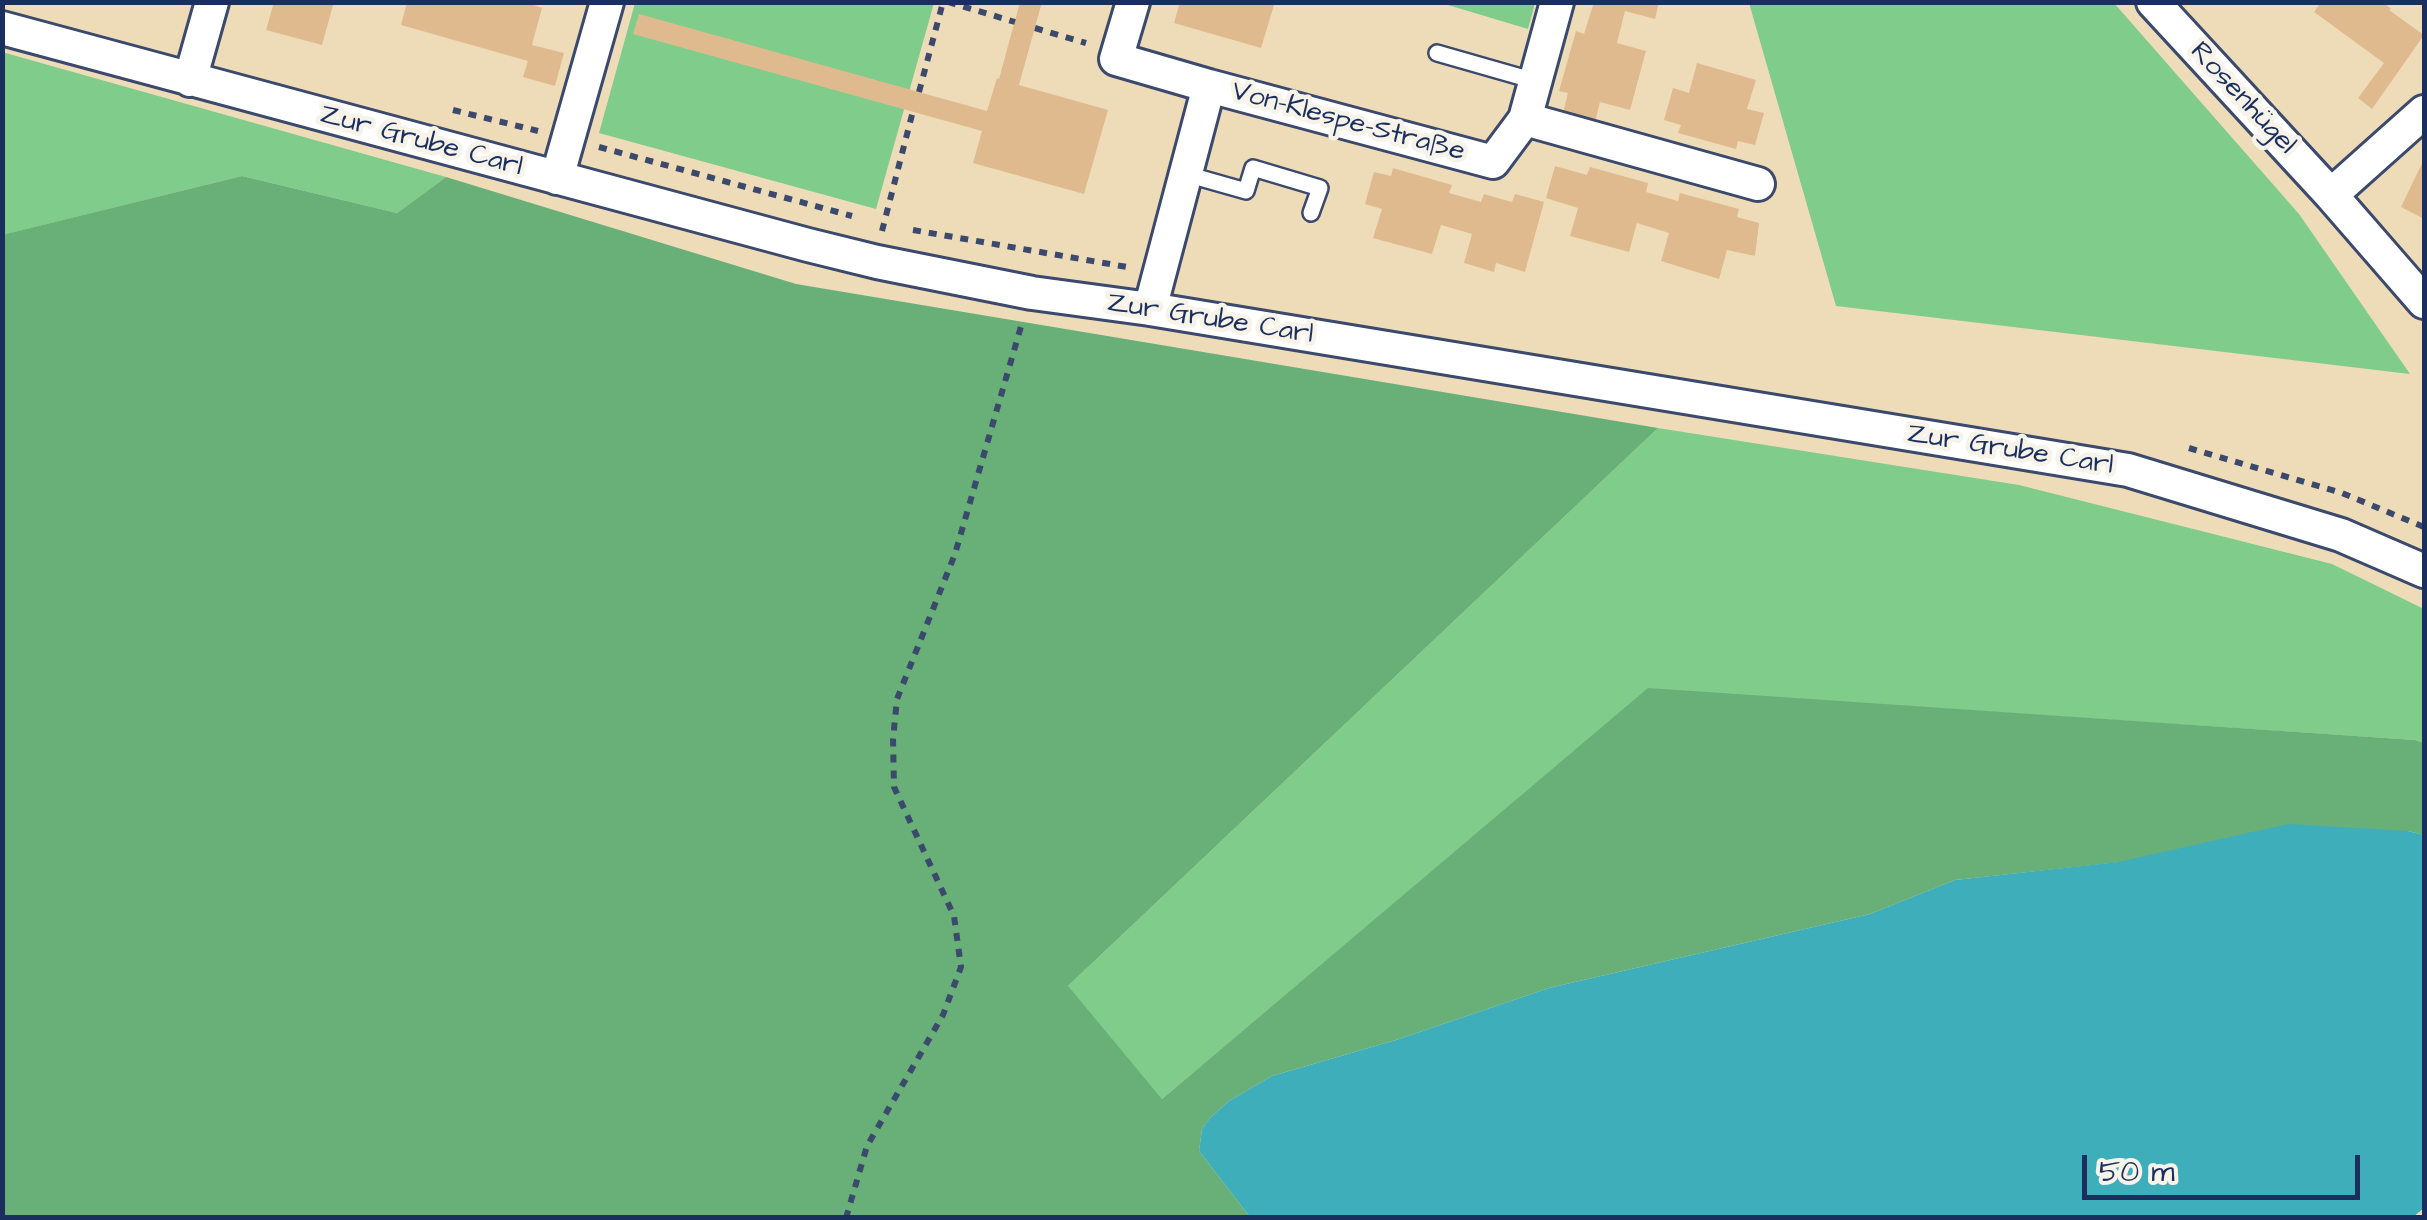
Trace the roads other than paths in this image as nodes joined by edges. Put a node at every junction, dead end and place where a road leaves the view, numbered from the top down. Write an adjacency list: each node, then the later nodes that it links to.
1 (212, 2): 8 (street)
2 (607, 2): 14 (street)
3 (1133, 2): 10 (street, Von-Klespe-Straße)
4 (1558, 2): 9 (street, Von-Klespe-Straße)
5 (2153, 2): 16 (street, Rosenhügel)
6 (2, 28): 8 (street, Zur Grube Carl)
7 (1436, 53): 9 (lane)
8 (190, 80): 14 (street, Zur Grube Carl)
9 (1536, 81): 12 (street, Von-Klespe-Straße)
10 (1210, 86): 12 (street, Von-Klespe-Straße); 13 (street, Von-Klespe-Straße)
11 (2424, 112): 16 (street)
12 (1525, 119): 15 (street)
13 (1186, 174): 17 (lane); 19 (street, Von-Klespe-Straße)
14 (556, 178): 19 (street, Zur Grube Carl)
15 (1758, 184)
16 (2332, 195): 18 (street, Rosenhügel)
17 (1311, 213)
18 (2424, 302)
19 (1150, 309): 20 (street, Zur Grube Carl)
20 (2424, 572)

